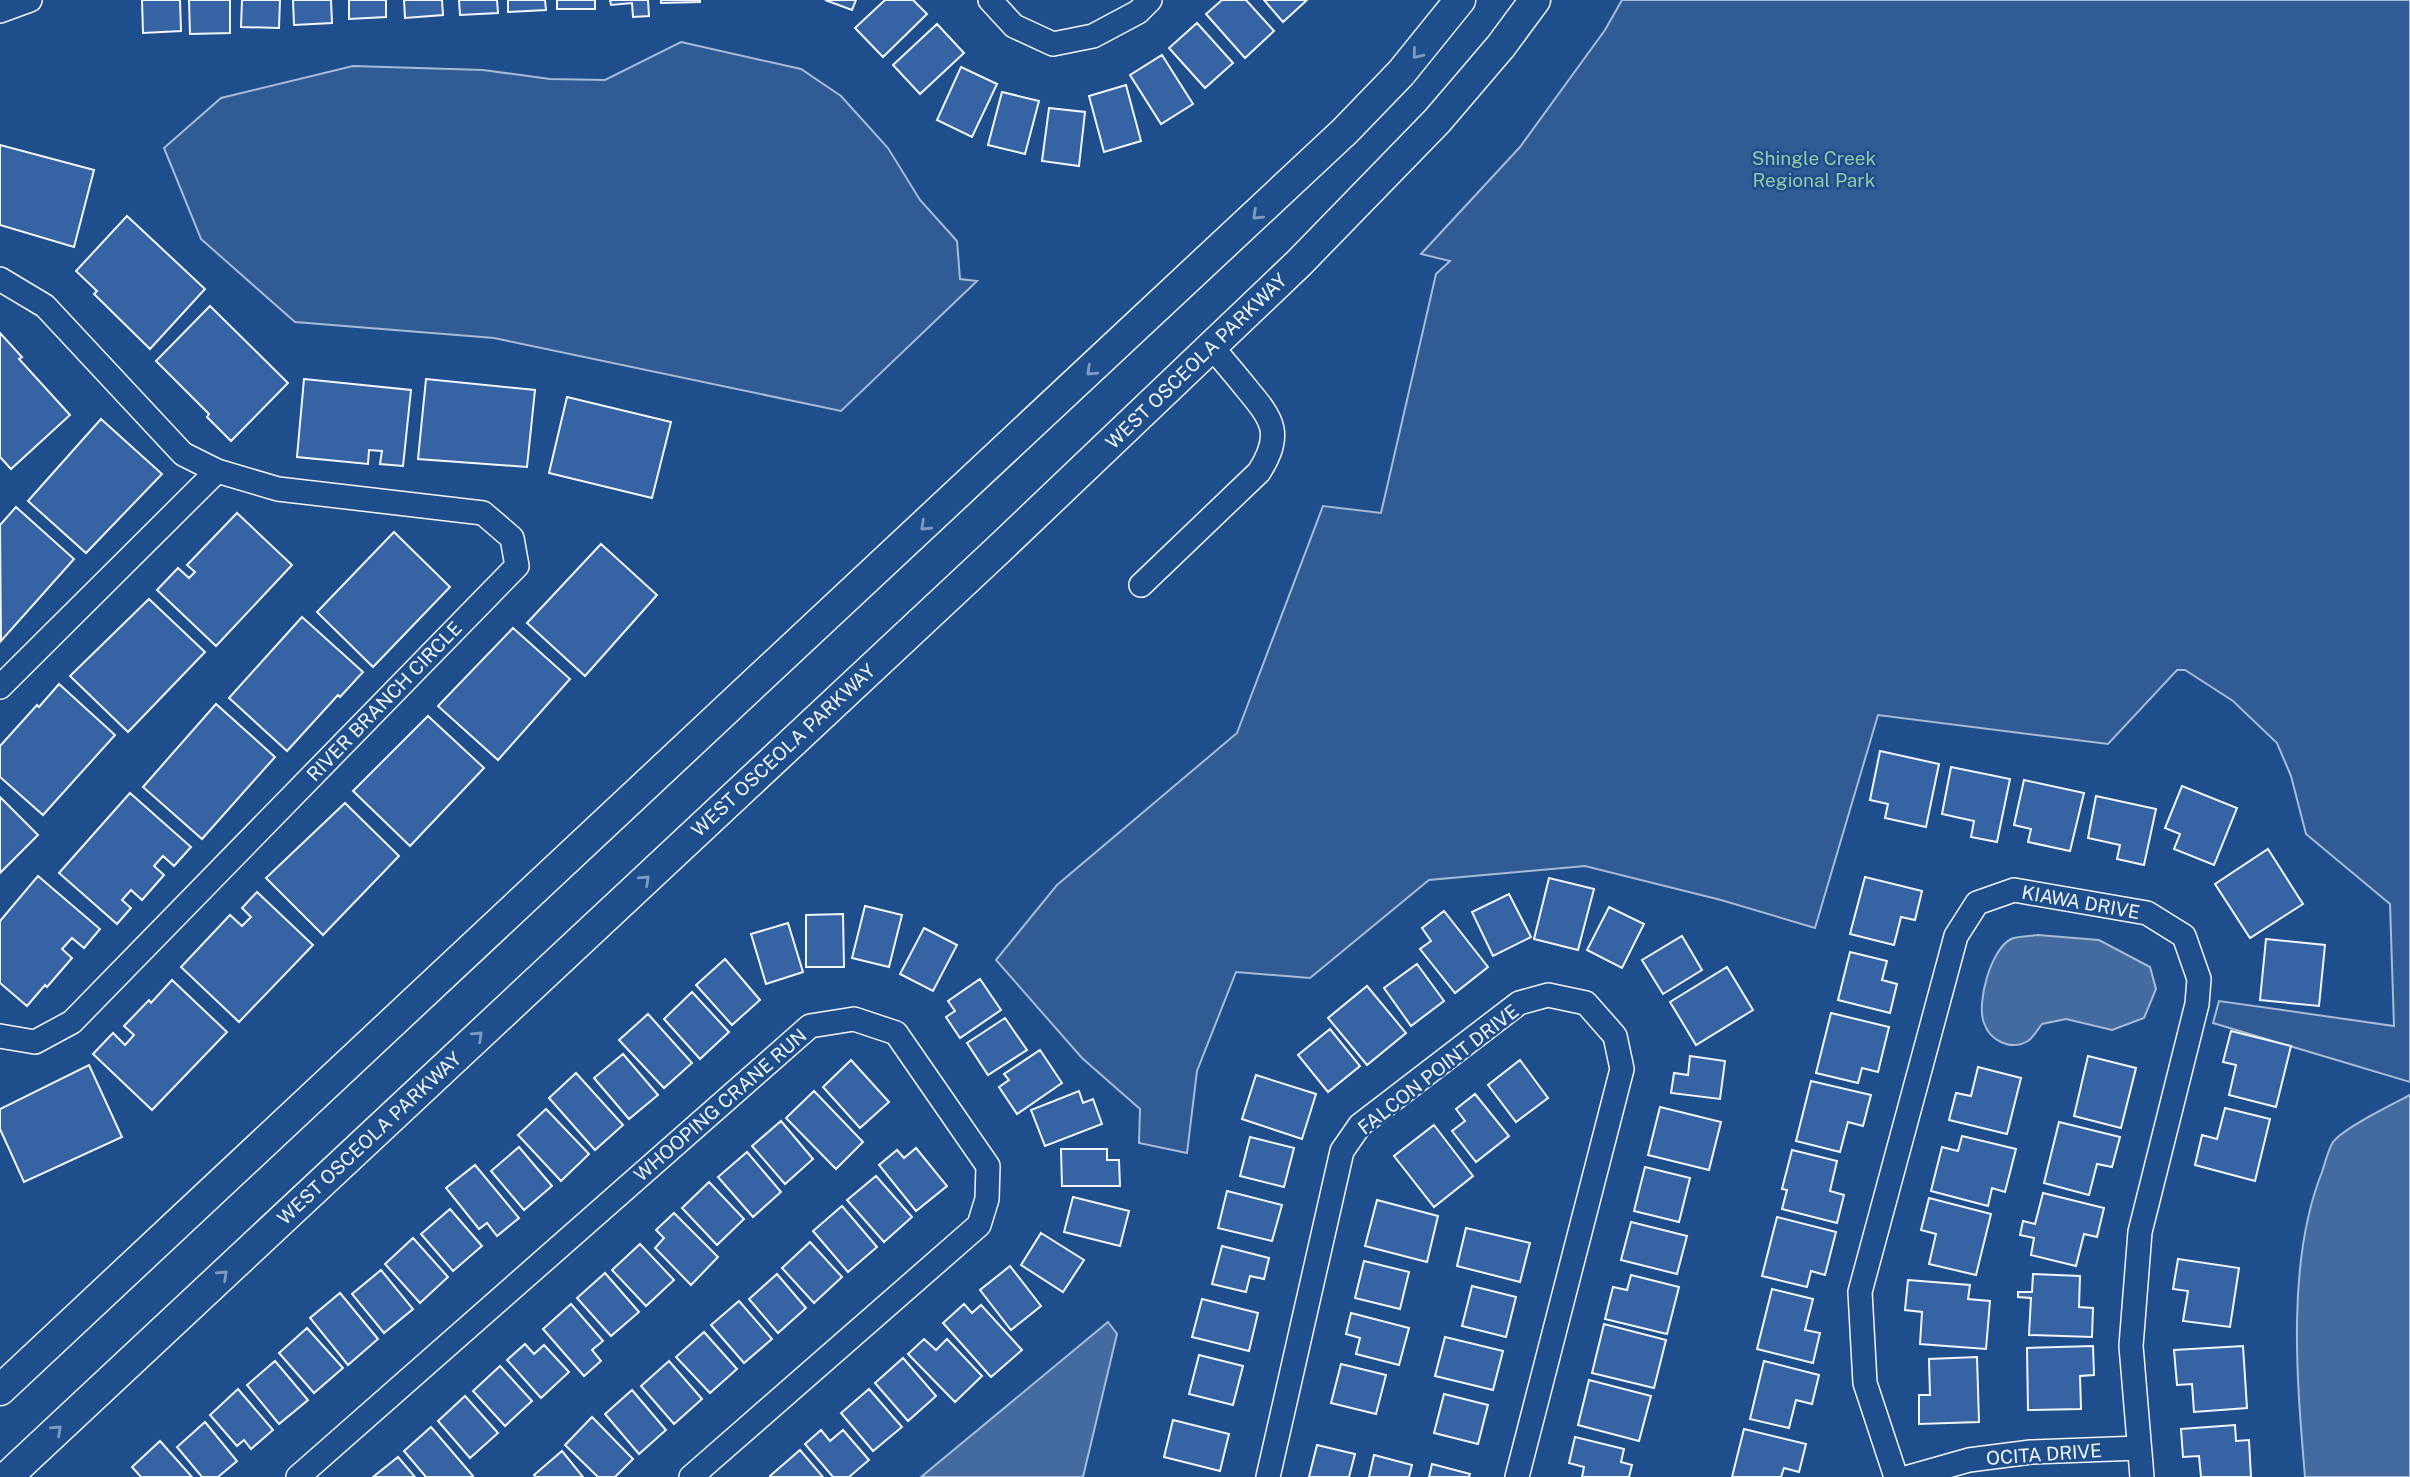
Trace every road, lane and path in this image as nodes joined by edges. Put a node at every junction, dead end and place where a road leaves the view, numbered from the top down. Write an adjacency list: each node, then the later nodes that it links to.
1 (30, 0): 6 (street)
2 (990, 0): 3 (street)
3 (1150, 0)
4 (1460, 0): 13 (main road, one-way to 13)
5 (1535, 0): 8 (main road, WEST OSCEOLA PARKWAY)
6 (0, 11)
7 (0, 279): 9 (street, RIVER BRANCH CIRCLE)
8 (1211, 346): 10 (street); 15 (main road, WEST OSCEOLA PARKWAY, one-way to 8)
9 (218, 471): 11 (street); 12 (street, RIVER BRANCH CIRCLE)
10 (1141, 584)
11 (0, 687)
12 (0, 1037)
13 (0, 1390)
14 (2139, 1448): 20 (street, KIAWA DRIVE); 21 (street, OCITA DRIVE); 22 (street, KIAWA DRIVE)
15 (7, 1477)
16 (298, 1477): 17 (street, WHOOPING CRANE RUN)
17 (691, 1477)
18 (1268, 1477): 19 (street, FALCON POINT DRIVE)
19 (1517, 1477)
20 (1896, 1477)
21 (1909, 1477)
22 (2142, 1477)

